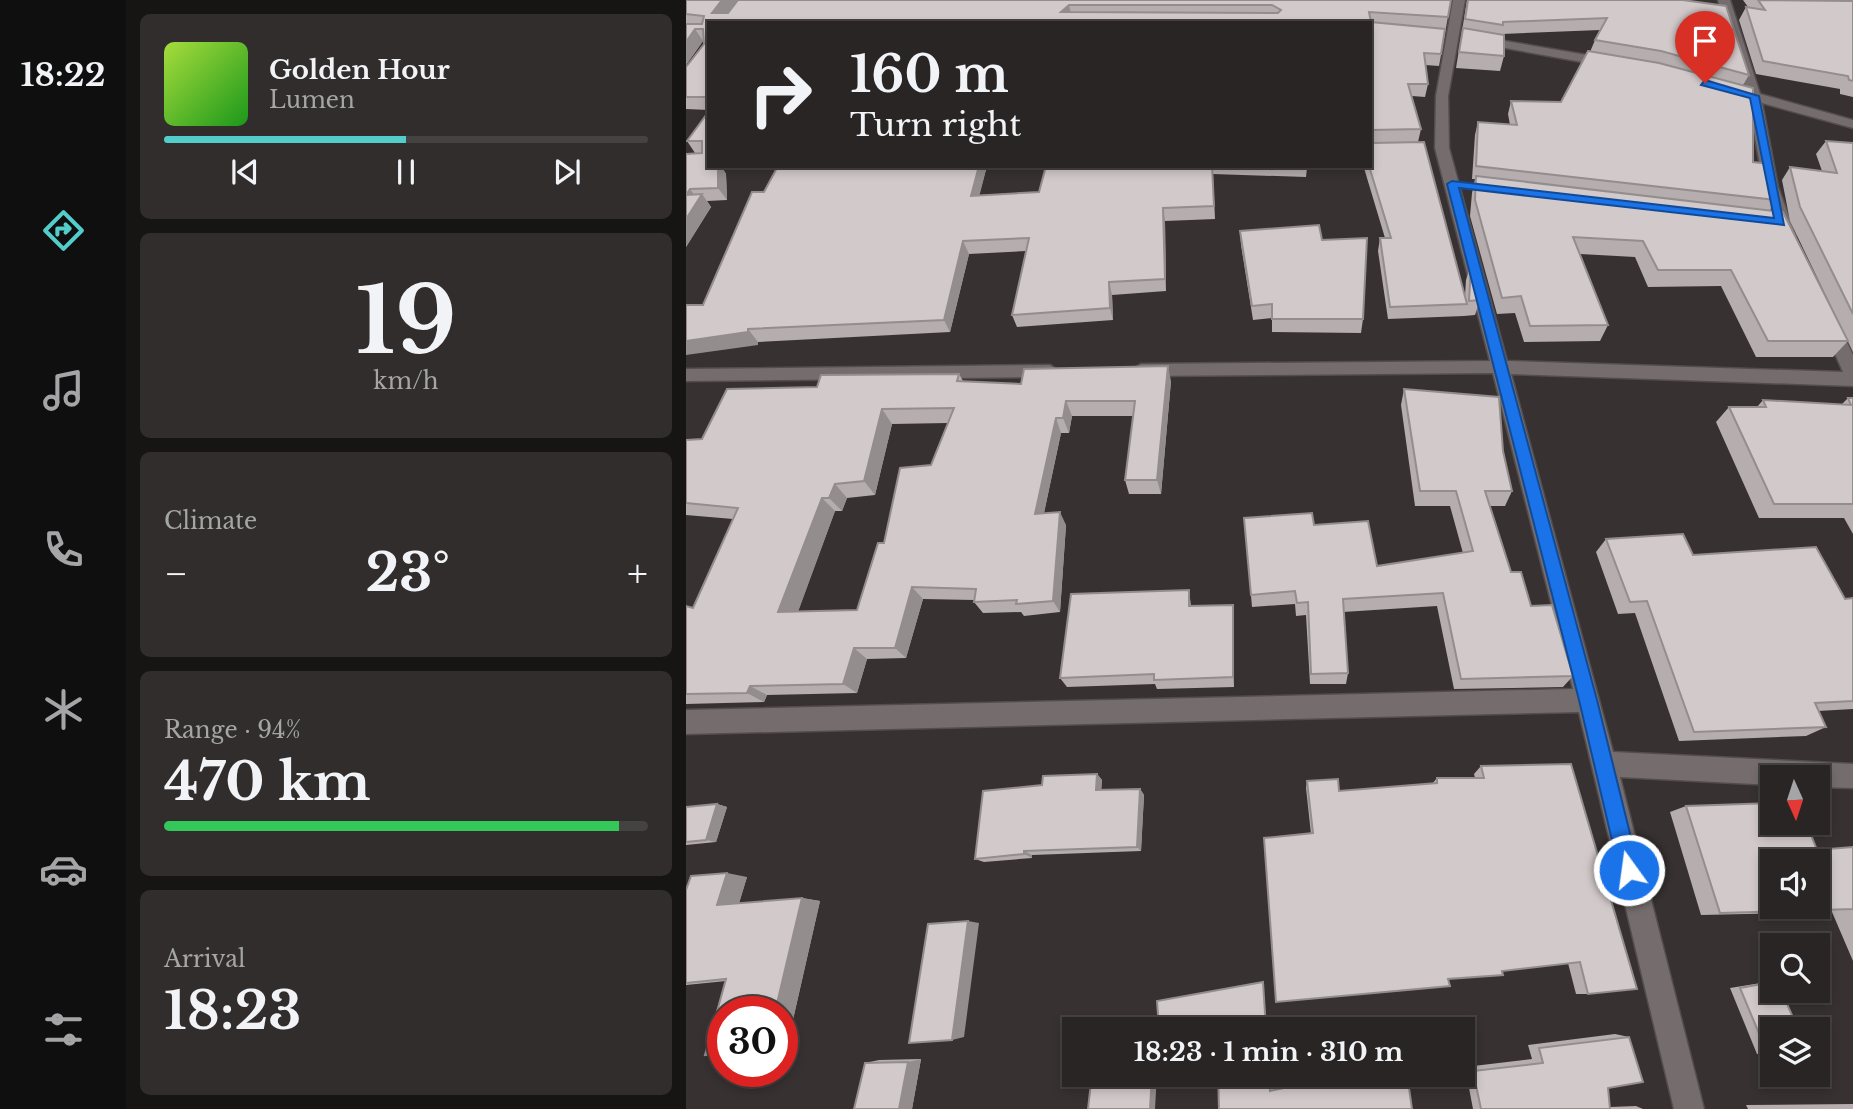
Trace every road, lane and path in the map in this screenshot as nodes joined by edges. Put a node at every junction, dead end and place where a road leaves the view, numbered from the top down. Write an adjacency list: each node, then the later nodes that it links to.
1 (1458, 0): 3 (street)
2 (1724, 0): 6 (street)
3 (1446, 35): 4 (street); 10 (street)
4 (1628, 66)
5 (1717, 86): 6 (street)
6 (1754, 96): 7 (street); 8 (street)
7 (1853, 124)
8 (1797, 255)
9 (1820, 302): 14 (street)
10 (1501, 367): 11 (street); 14 (street); 15 (street)
11 (1128, 370)
12 (1073, 371): 13 (street)
13 (686, 375)
14 (1853, 376)
15 (1588, 700): 16 (street); 17 (street)
16 (686, 722)
17 (1603, 764): 18 (street); 19 (street)
18 (1853, 776)
19 (1689, 1109)

